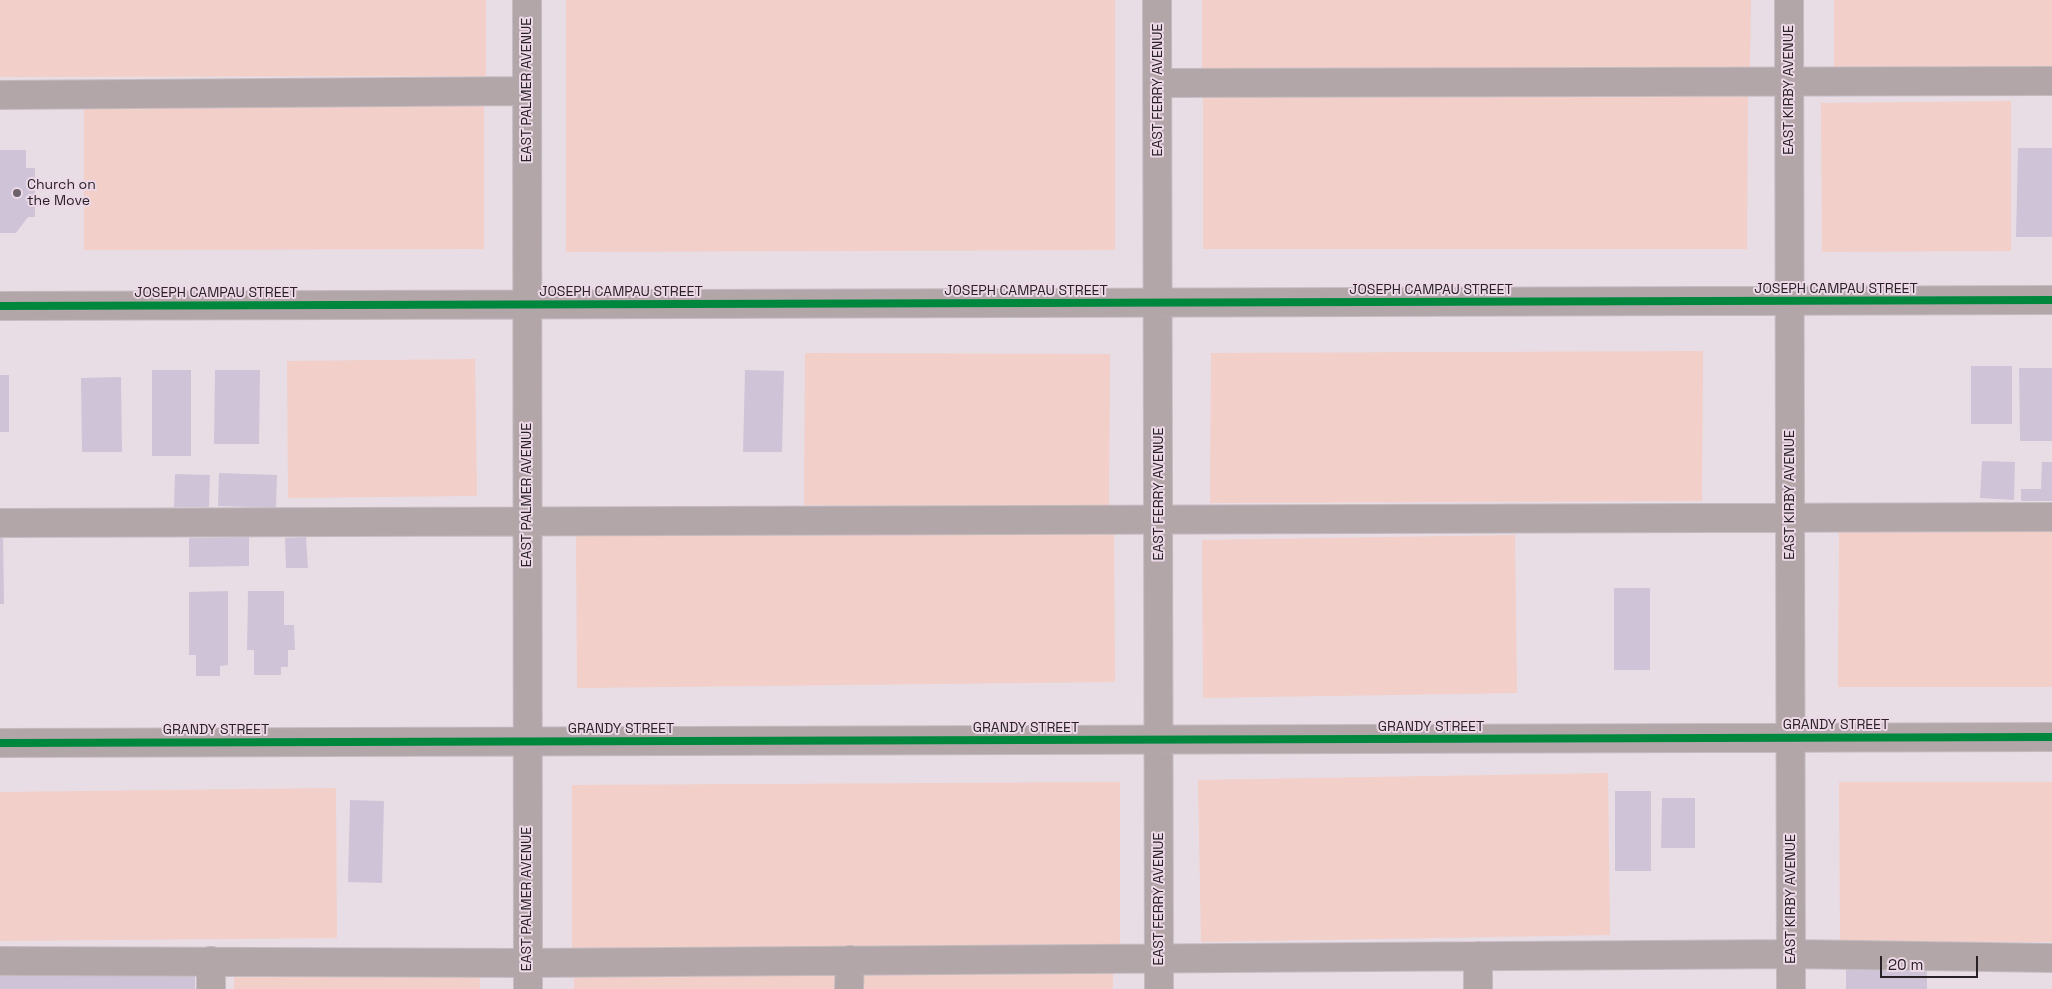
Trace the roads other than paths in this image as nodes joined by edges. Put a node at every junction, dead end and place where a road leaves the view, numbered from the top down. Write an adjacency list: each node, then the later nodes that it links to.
1 (527, 0): 7 (street, EAST PALMER AVENUE)
2 (1157, 0): 6 (street, EAST FERRY AVENUE)
3 (1789, 0): 5 (street, EAST KIRBY AVENUE)
4 (2052, 81): 5 (street)
5 (1789, 82): 6 (street); 10 (street, EAST KIRBY AVENUE)
6 (1158, 83): 11 (street, EAST FERRY AVENUE)
7 (527, 91): 8 (street); 12 (street, EAST PALMER AVENUE)
8 (0, 95)
9 (2052, 300): 10 (street, JOSEPH CAMPAU STREET)
10 (1789, 302): 11 (street, JOSEPH CAMPAU STREET); 15 (street, EAST KIRBY AVENUE)
11 (1158, 303): 12 (street, JOSEPH CAMPAU STREET); 16 (street, EAST FERRY AVENUE)
12 (527, 304): 13 (street, JOSEPH CAMPAU STREET); 17 (street, EAST PALMER AVENUE)
13 (0, 306)
14 (2052, 517): 15 (street)
15 (1790, 518): 16 (street); 20 (street, EAST KIRBY AVENUE)
16 (1159, 520): 17 (street); 21 (street, EAST FERRY AVENUE)
17 (527, 522): 18 (street); 22 (street, EAST PALMER AVENUE)
18 (0, 523)
19 (2052, 737): 20 (street, GRANDY STREET)
20 (1791, 738): 21 (street, GRANDY STREET); 24 (street, EAST KIRBY AVENUE)
21 (1158, 740): 22 (street, GRANDY STREET); 26 (street, EAST FERRY AVENUE)
22 (527, 742): 23 (street, GRANDY STREET); 31 (street, EAST PALMER AVENUE)
23 (0, 743)
24 (1791, 954): 25 (street); 27 (street); 36 (street, EAST KIRBY AVENUE)
25 (1478, 956): 26 (street); 35 (street)
26 (1159, 958): 28 (street); 34 (street, EAST FERRY AVENUE)
27 (2052, 958)
28 (850, 960): 31 (street); 33 (street)
29 (211, 961): 30 (street); 31 (street); 32 (street)
30 (0, 962)
31 (528, 976)
32 (211, 989)
33 (849, 989)
34 (1159, 989)
35 (1478, 989)
36 (1791, 989)

